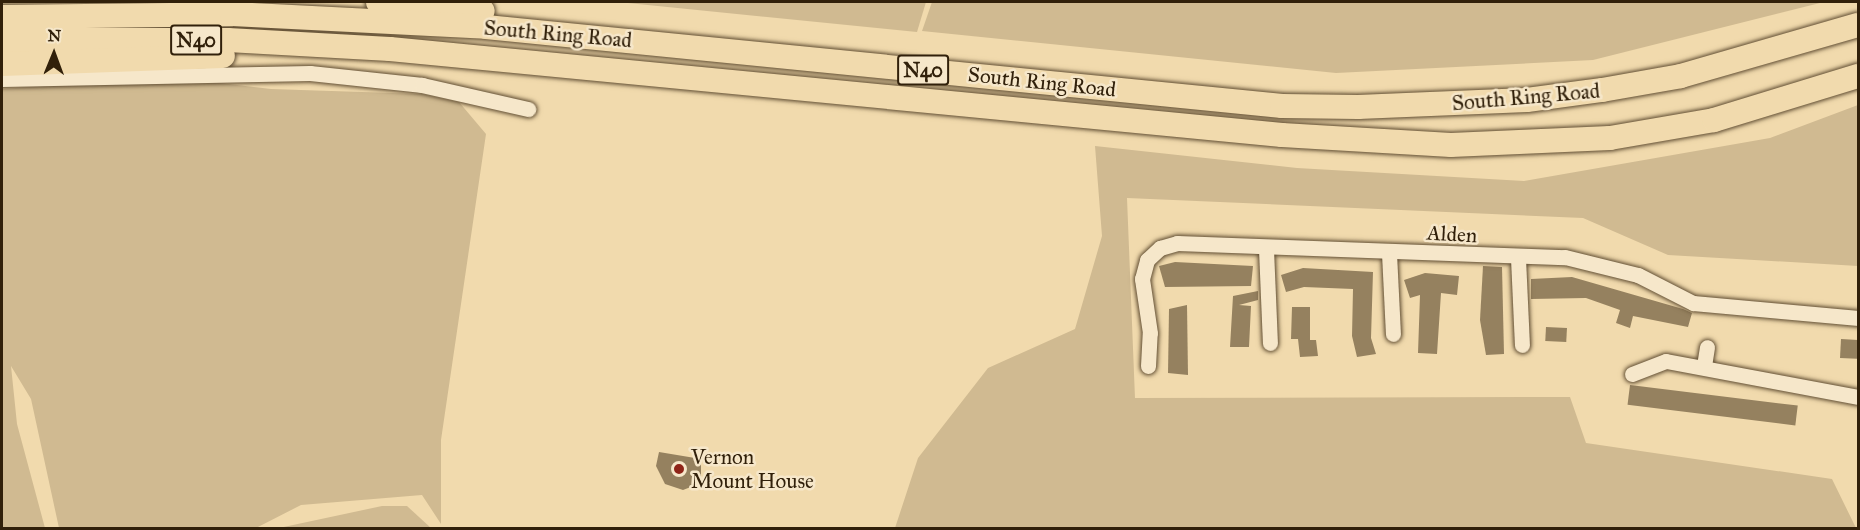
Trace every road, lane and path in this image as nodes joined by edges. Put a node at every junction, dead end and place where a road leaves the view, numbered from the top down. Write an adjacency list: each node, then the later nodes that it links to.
1 (143, 2): 3 (highway)
2 (378, 2): 8 (highway)
3 (232, 14): 4 (highway, South Ring Road / N40); 8 (highway, South Ring Road / N40)
4 (2, 17)
5 (1858, 25): 8 (highway, South Ring Road / N40)
6 (2, 40): 7 (highway, South Ring Road / N40)
7 (390, 49): 9 (highway); 10 (highway, South Ring Road / N40)
8 (753, 52)
9 (2, 64)
10 (1858, 76)
11 (2, 79): 12 (street)
12 (528, 109)
13 (1266, 249): 14 (street, Alden); 18 (street); 21 (street, Alden)
14 (1389, 253): 15 (street, Alden); 17 (street)
15 (1518, 258): 16 (street, Alden); 19 (street)
16 (1858, 318)
17 (1394, 333)
18 (1270, 343)
19 (1522, 345)
20 (1707, 347): 22 (street)
21 (1148, 366)
22 (1704, 366): 23 (street); 24 (street)
23 (1632, 374)
24 (1858, 397)

